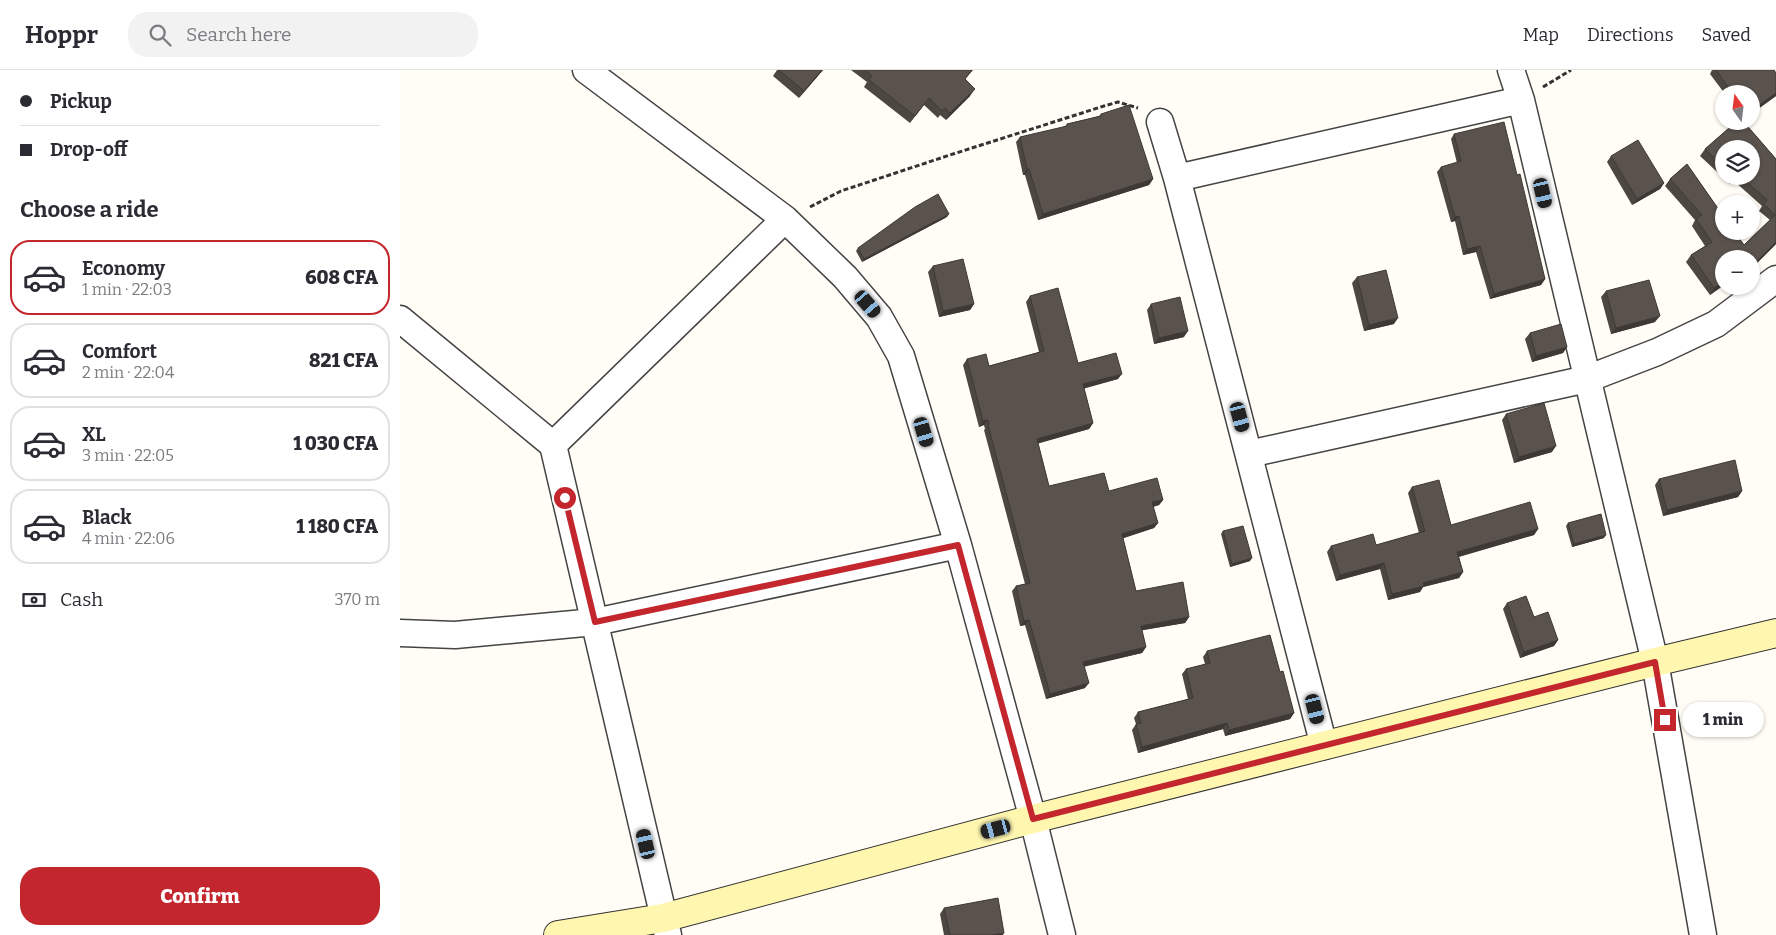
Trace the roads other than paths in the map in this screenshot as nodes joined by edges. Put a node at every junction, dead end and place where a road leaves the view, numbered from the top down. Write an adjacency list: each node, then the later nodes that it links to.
1 (586, 70): 6 (street)
2 (1511, 70): 3 (street)
3 (1521, 100): 5 (street); 9 (street)
4 (1160, 122): 5 (street)
5 (1178, 178): 11 (street)
6 (785, 219): 10 (street); 12 (street)
7 (1776, 279): 9 (street)
8 (400, 319): 10 (street)
9 (1587, 379): 11 (street); 16 (street)
10 (553, 445): 13 (street)
11 (1249, 454): 17 (street)
12 (958, 545): 13 (street); 18 (street)
13 (595, 622): 15 (street); 19 (street)
14 (1776, 633): 16 (main road)
15 (400, 634)
16 (1655, 662): 17 (main road); 22 (street)
17 (1324, 746): 18 (main road)
18 (1033, 819): 19 (main road); 21 (street)
19 (666, 926): 20 (main road)
20 (558, 935)
21 (1062, 935)
22 (1703, 935)

